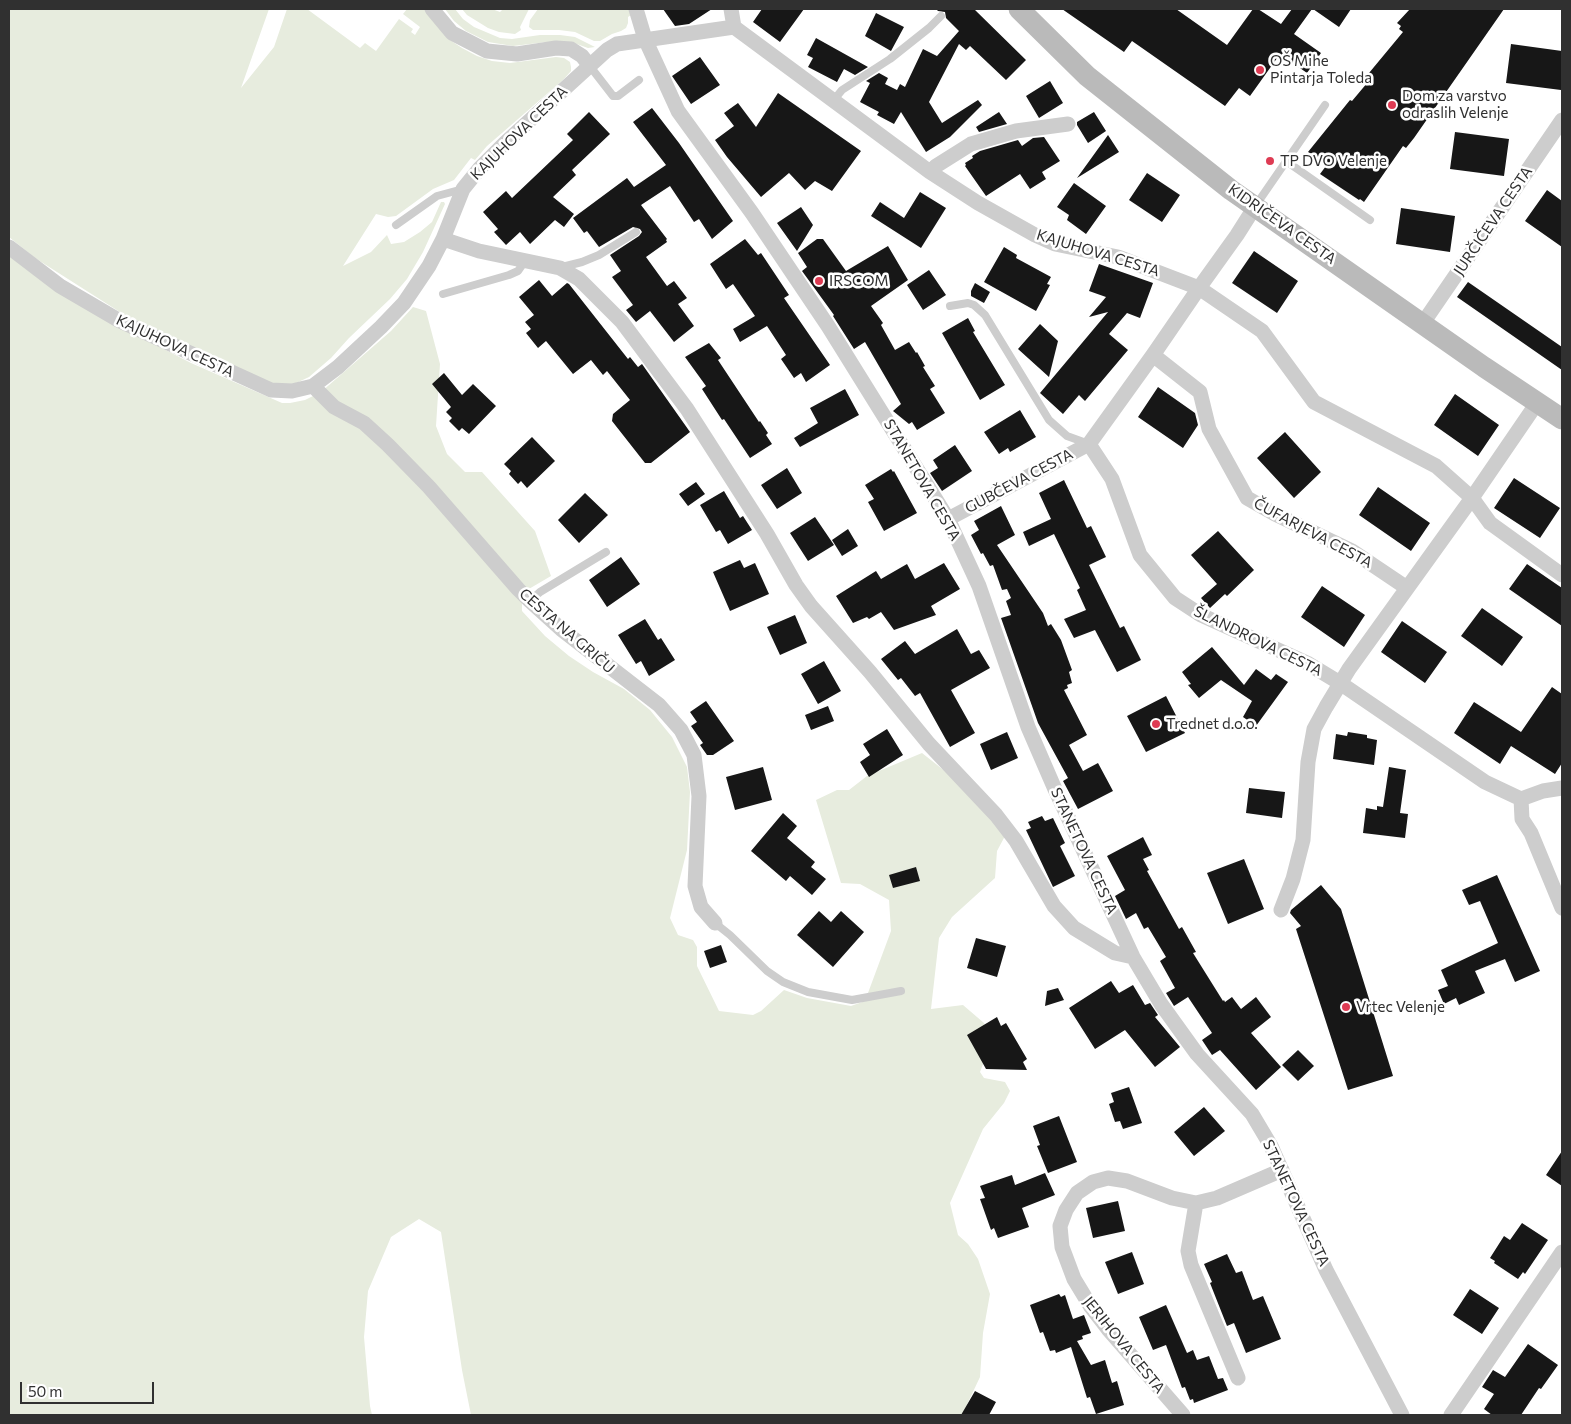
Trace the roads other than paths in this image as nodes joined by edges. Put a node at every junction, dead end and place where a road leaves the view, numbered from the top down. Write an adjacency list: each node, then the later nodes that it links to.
1 (432, 9): 8 (street)
2 (636, 9): 7 (street, STANETOVA CESTA)
3 (1019, 9): 17 (main road, KIDRIČEVA CESTA)
4 (733, 10): 6 (street)
5 (941, 16): 10 (lane)
6 (734, 27): 7 (street, KAJUHOVA CESTA); 10 (street, KAJUHOVA CESTA)
7 (645, 39): 8 (street, KAJUHOVA CESTA); 35 (street, STANETOVA CESTA)
8 (589, 65): 9 (lane); 16 (street, KAJUHOVA CESTA)
9 (639, 80)
10 (833, 101): 15 (street, KAJUHOVA CESTA)
11 (1325, 105): 14 (lane)
12 (1562, 120): 28 (street, JURČIČEVA CESTA)
13 (1068, 124): 15 (street)
14 (1286, 162): 17 (lane); 18 (lane)
15 (930, 172): 25 (street, KAJUHOVA CESTA)
16 (463, 189): 19 (lane); 21 (street, KAJUHOVA CESTA)
17 (1256, 206): 25 (street); 28 (main road, KIDRIČEVA CESTA)
18 (1370, 220)
19 (396, 225)
20 (636, 232): 24 (lane)
21 (443, 239): 23 (street); 30 (street, KAJUHOVA CESTA)
22 (9, 247): 30 (street, KAJUHOVA CESTA)
23 (525, 261): 24 (street); 26 (lane)
24 (560, 268): 46 (street)
25 (1199, 288): 29 (street); 34 (street, KAJUHOVA CESTA)
26 (442, 294)
27 (950, 306): 33 (lane)
28 (1423, 323): 31 (main road, KIDRIČEVA CESTA)
29 (1153, 356): 33 (street); 38 (street, ČUFARJEVA CESTA)
30 (313, 386): 39 (street, CESTA NA GRIČU)
31 (1537, 403): 32 (main road, KIDRIČEVA CESTA); 34 (street)
32 (1562, 419)
33 (1089, 444): 35 (street, GUBČEVA CESTA); 40 (street, ŠLANDROVA CESTA)
34 (1472, 498): 37 (street, KAJUHOVA CESTA); 38 (street)
35 (948, 519): 46 (street, STANETOVA CESTA)
36 (606, 552): 39 (lane)
37 (1562, 575)
38 (1407, 588): 40 (street, ŠLANDROVA CESTA)
39 (530, 601): 45 (street, CESTA NA GRIČU)
40 (1340, 683): 42 (street, ŠLANDROVA CESTA); 44 (street, ŠLANDROVA CESTA)
41 (1562, 787): 42 (street)
42 (1521, 799): 43 (street)
43 (1562, 908)
44 (1281, 910)
45 (715, 923): 47 (lane)
46 (1133, 957): 48 (street, STANETOVA CESTA)
47 (901, 992)
48 (1282, 1170): 49 (street, JERIHOVA CESTA); 53 (street, STANETOVA CESTA)
49 (1196, 1203): 51 (street); 52 (street, JERIHOVA CESTA)
50 (1562, 1252): 54 (street)
51 (1238, 1378)
52 (1183, 1415)
53 (1402, 1415)
54 (1451, 1415)

